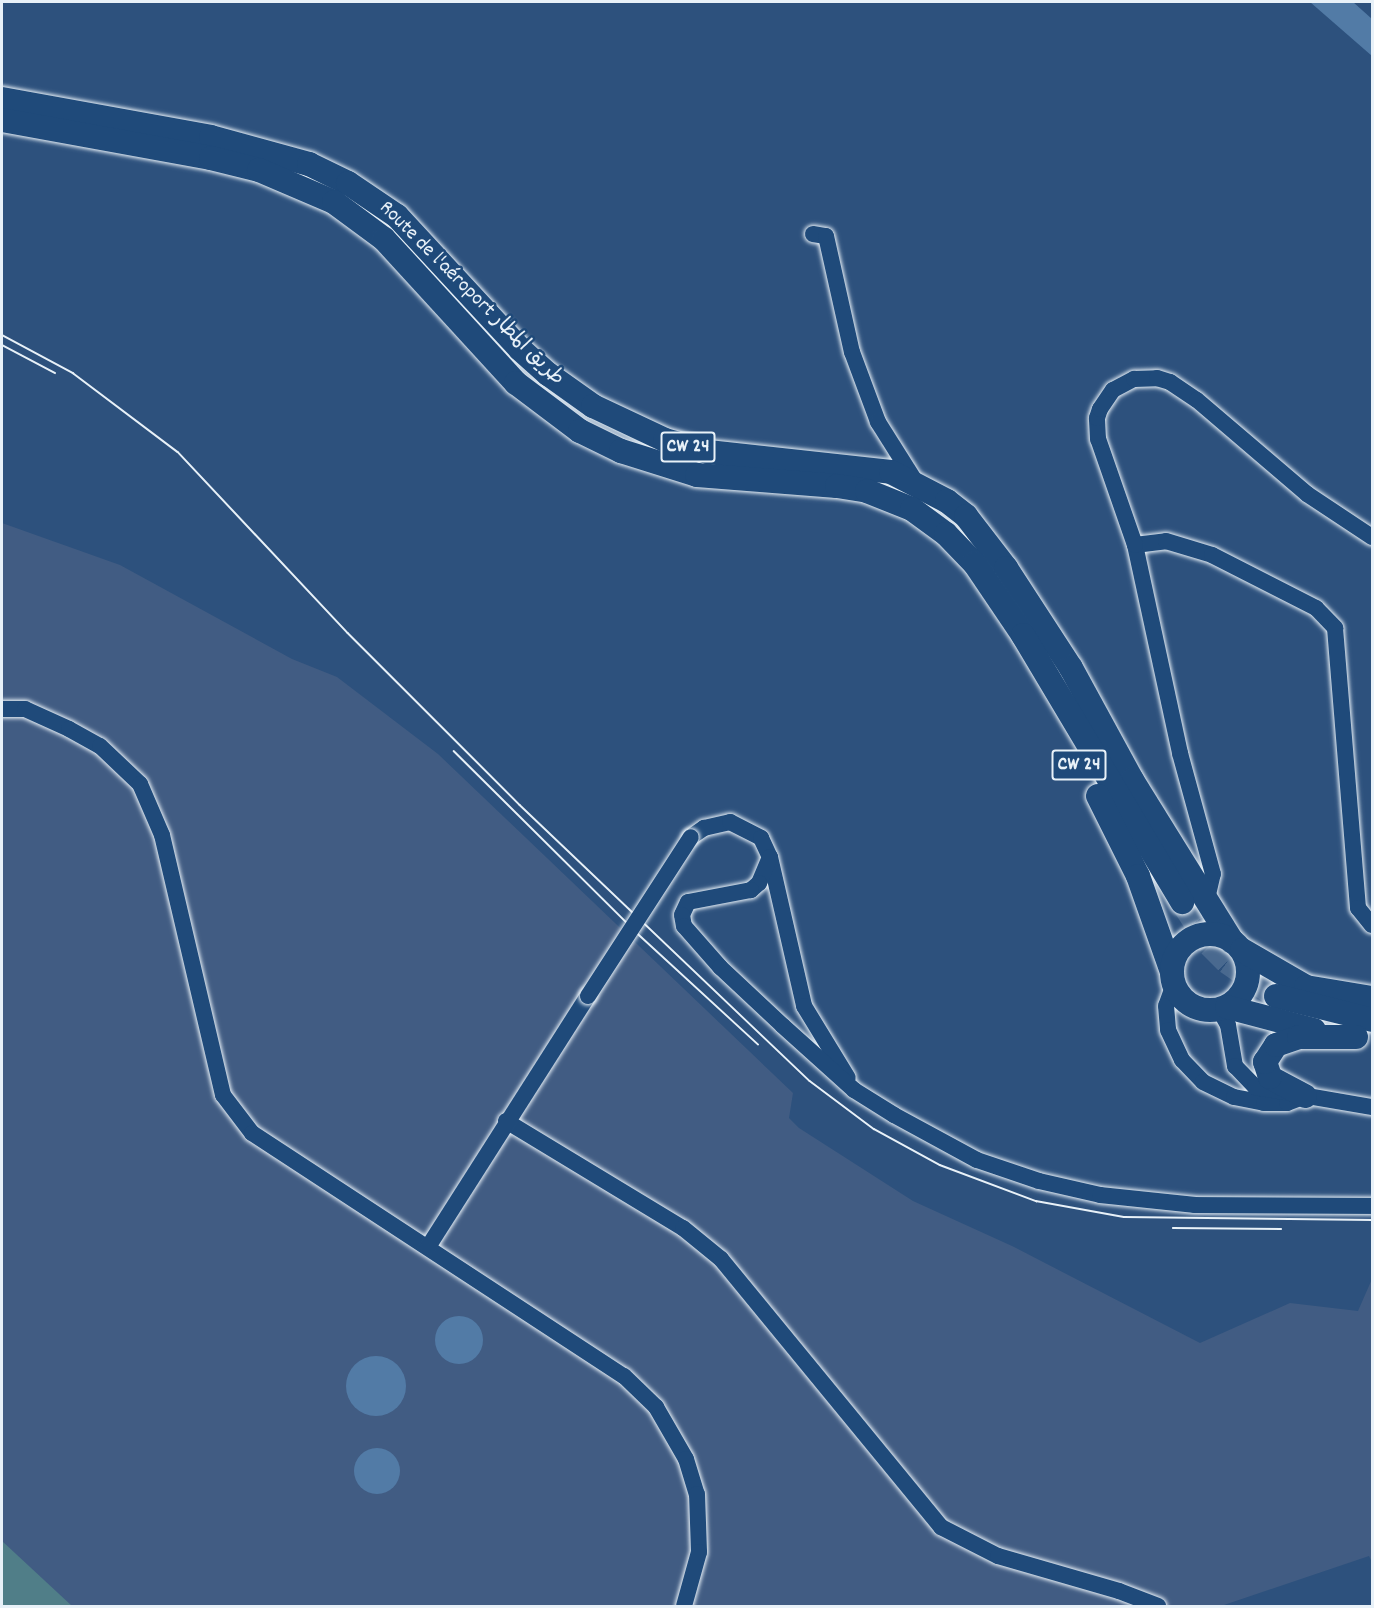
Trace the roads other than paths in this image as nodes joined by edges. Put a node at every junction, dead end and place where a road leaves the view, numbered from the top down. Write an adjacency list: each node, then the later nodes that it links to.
1 (2, 99): 4 (highway, Route de l'aéroport طريق المطار / CW 24)
2 (2, 120): 7 (highway, Route de l'aéroport طريق المطار / CW 24)
3 (813, 234): 4 (street)
4 (917, 485): 10 (highway, Route de l'aéroport طريق المطار / CW 24)
5 (1372, 537): 6 (street)
6 (1135, 546): 10 (street); 12 (street)
7 (975, 564): 11 (highway, Route de l'aéroport طريق المطار / CW 24); 14 (highway, CW 24)
8 (2, 709): 25 (street)
9 (770, 857): 20 (street); 20 (street); 23 (street, bridge)
10 (1207, 899): 13 (highway, Route de l'aéroport طريق المطار / CW 24)
11 (1182, 903)
12 (1372, 925)
13 (1237, 946): 14 (highway); 16 (highway, Route de l'aéroport طريق المطار / CW 24); 17 (highway)
14 (1173, 978): 17 (highway); 21 (street)
15 (1276, 996): 18 (highway)
16 (1372, 998)
17 (1223, 1008): 19 (highway); 21 (street)
18 (1372, 1020)
19 (1364, 1038): 21 (highway)
20 (854, 1090): 24 (street)
21 (1305, 1096): 22 (street)
22 (1372, 1107)
23 (506, 1121): 25 (street); 27 (street)
24 (1372, 1206)
25 (428, 1247): 26 (street)
26 (684, 1606)
27 (1158, 1606)

